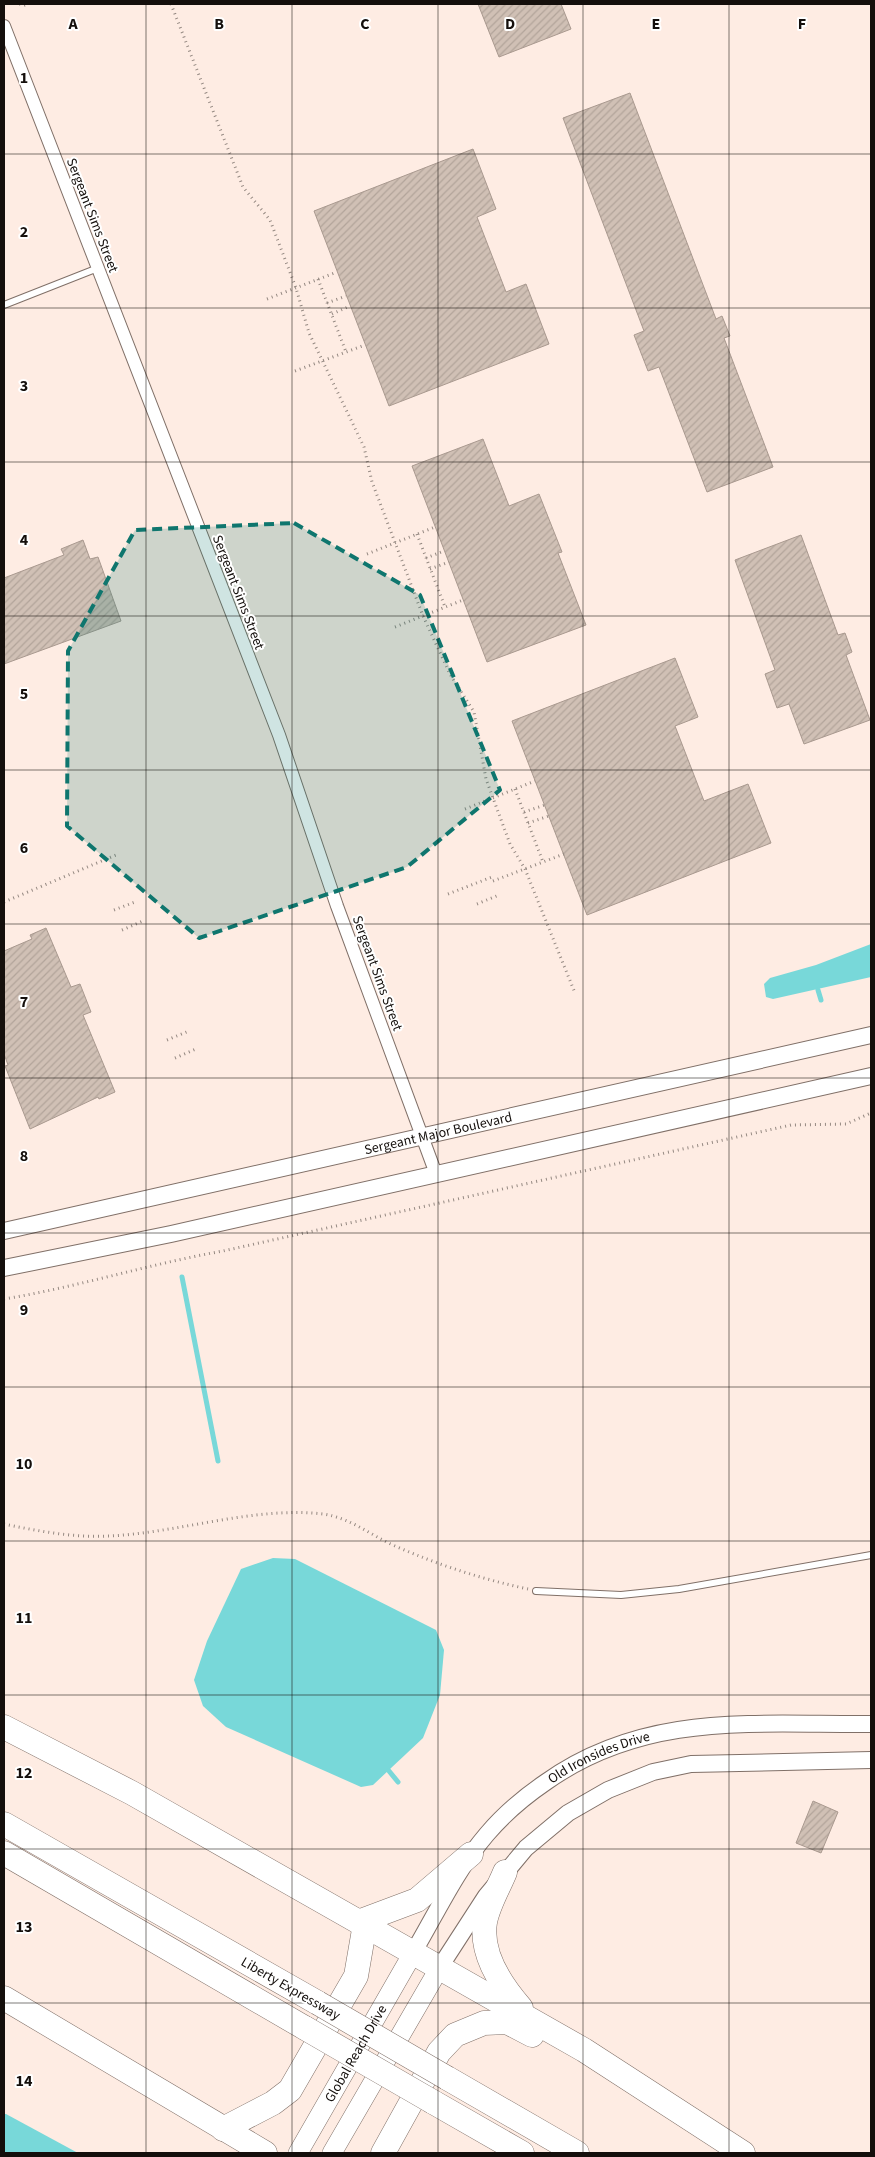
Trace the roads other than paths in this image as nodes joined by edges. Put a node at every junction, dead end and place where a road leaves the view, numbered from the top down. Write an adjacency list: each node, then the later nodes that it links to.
1 (4, 26): 2 (street, Sergeant Sims Street)
2 (98, 268): 3 (lane); 6 (street, Sergeant Sims Street)
3 (4, 305)
4 (871, 1035): 6 (street, Sergeant Major Boulevard)
5 (871, 1076): 7 (street)
6 (422, 1136): 7 (street, Sergeant Sims Street); 8 (street, Sergeant Major Boulevard)
7 (436, 1174): 9 (street)
8 (4, 1231)
9 (4, 1268)
10 (871, 1555): 11 (lane)
11 (536, 1591)
12 (871, 1724): 17 (street, Old Ironsides Drive)
13 (4, 1727): 19 (highway)
14 (871, 1760): 18 (street)
15 (4, 1824): 31 (highway, Liberty Expressway, bridge)
16 (4, 1853): 30 (highway, Liberty Expressway, bridge)
17 (471, 1854): 19 (highway); 20 (street, Old Ironsides Drive)
18 (506, 1872): 21 (street); 23 (highway)
19 (363, 1922): 20 (highway); 25 (highway)
20 (413, 1953): 21 (highway); 27 (main road, Global Reach Drive)
21 (440, 1967): 23 (highway); 28 (main road)
22 (4, 1998): 25 (highway)
23 (532, 2021): 24 (highway)
24 (584, 2050): 29 (highway); 32 (highway)
25 (231, 2139): 26 (highway)
26 (264, 2153)
27 (298, 2153)
28 (332, 2153)
29 (382, 2153)
30 (522, 2153)
31 (577, 2153)
32 (744, 2153)

